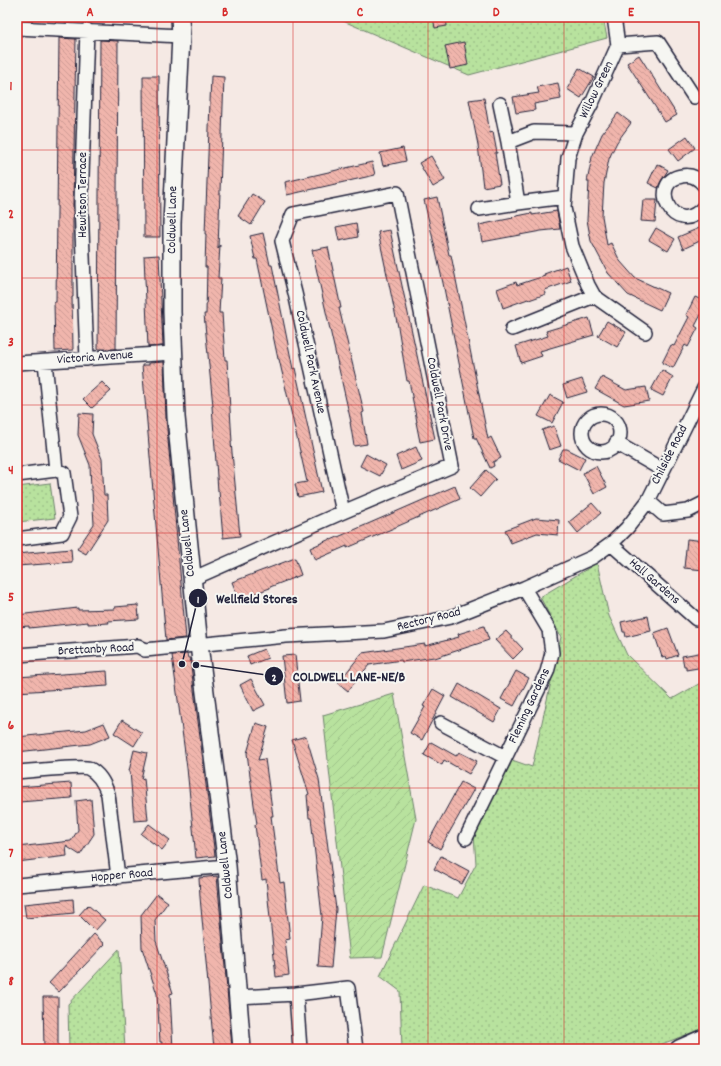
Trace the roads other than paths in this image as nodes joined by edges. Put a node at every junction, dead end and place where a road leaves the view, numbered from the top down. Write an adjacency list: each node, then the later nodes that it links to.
1 (180, 17): 5 (street, Coldwell Lane)
2 (614, 17): 6 (street)
3 (17, 28): 4 (street)
4 (86, 30): 5 (street); 21 (street, Hewitson Terrace)
5 (180, 36): 20 (street, Coldwell Lane)
6 (618, 45): 7 (street); 9 (street, Willow Green)
7 (694, 97)
8 (500, 104): 10 (street)
9 (576, 133): 10 (street, Willow Green); 12 (street, Willow Green)
10 (508, 142): 13 (street)
11 (704, 185): 14 (street)
12 (565, 197): 13 (street); 17 (street, Willow Green)
13 (518, 203): 15 (street)
14 (704, 207)
15 (479, 209)
16 (292, 214): 31 (street, Coldwell Park Avenue); 31 (street, Coldwell Park Drive)
17 (594, 296): 18 (street); 19 (street, Willow Green)
18 (512, 329)
19 (645, 332)
20 (173, 353): 21 (street, Victoria Avenue); 34 (street, Coldwell Lane)
21 (87, 359): 22 (street, Victoria Avenue)
22 (45, 362): 23 (street, Victoria Avenue); 26 (street)
23 (17, 363)
24 (704, 388): 27 (street, Chilside Road)
25 (616, 443): 27 (street)
26 (56, 470): 28 (street); 32 (street)
27 (663, 470): 29 (street, Chilside Road)
28 (17, 475)
29 (648, 500): 30 (street); 33 (street, Rectory Road)
30 (704, 503)
31 (343, 512): 34 (street, Coldwell Park Drive)
32 (17, 539)
33 (611, 544): 35 (street, Rectory Road); 36 (street, Hall Gardens)
34 (192, 579): 37 (street, Coldwell Lane)
35 (524, 588): 37 (street, Rectory Road); 40 (street, Fleming Gardens)
36 (696, 619)
37 (199, 645): 38 (street, Brettanby Road); 43 (street, Coldwell Lane)
38 (17, 655)
39 (441, 723): 40 (street, Fleming Gardens)
40 (505, 758): 42 (street, Fleming Gardens)
41 (17, 772): 44 (street)
42 (466, 838)
43 (227, 866): 44 (street, Hopper Road); 47 (street, Coldwell Lane)
44 (118, 876): 45 (street, Hopper Road)
45 (17, 885)
46 (296, 994): 47 (street); 50 (street); 51 (street)
47 (238, 997): 49 (street, Coldwell Lane)
48 (704, 1038): 52 (street)
49 (242, 1049)
50 (300, 1049)
51 (356, 1049)
52 (679, 1049)

